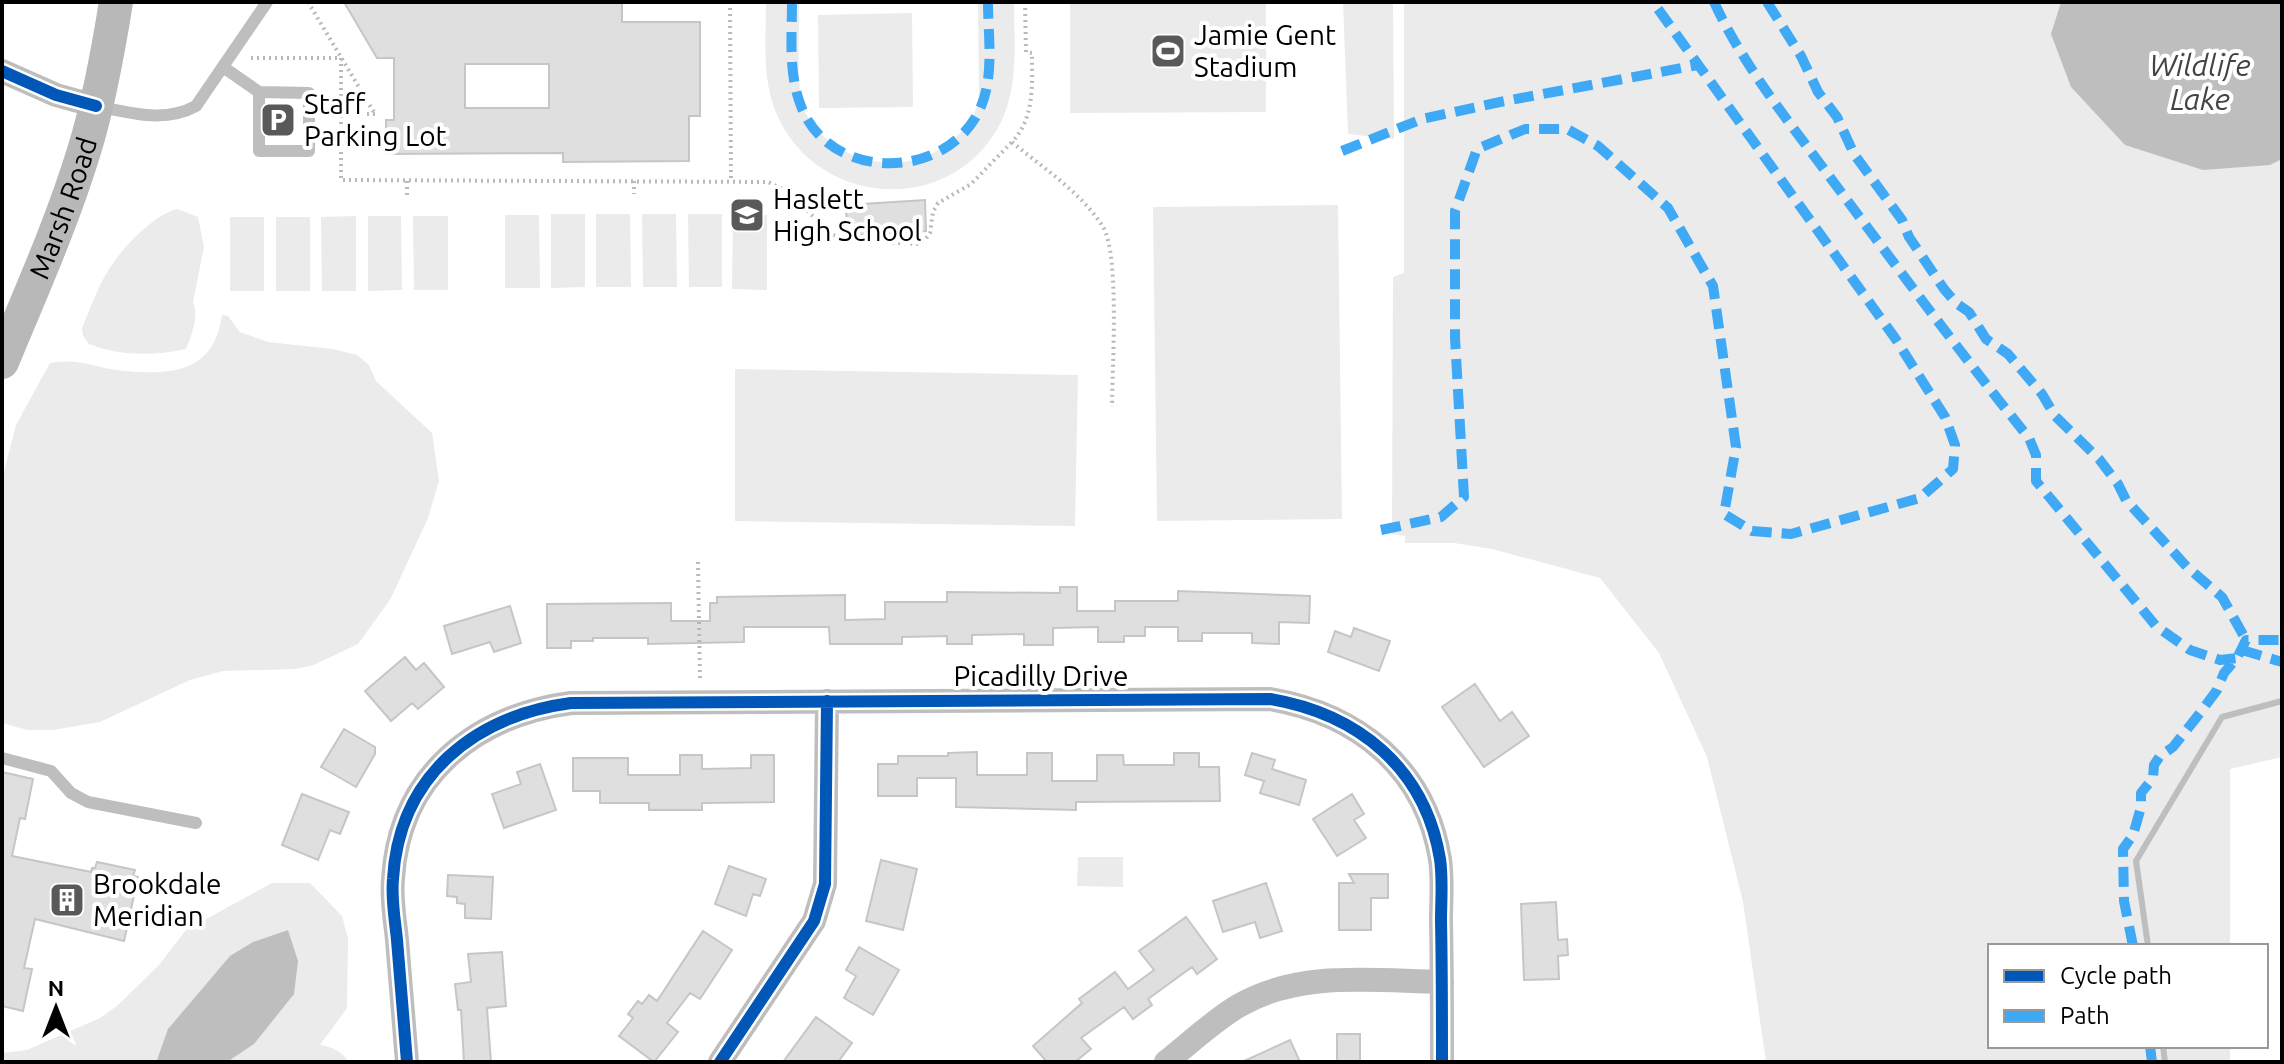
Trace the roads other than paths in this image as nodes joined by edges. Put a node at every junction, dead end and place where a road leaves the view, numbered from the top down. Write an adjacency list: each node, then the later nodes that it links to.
1 (116, 2): 6 (main road, Marsh Road)
2 (267, 2): 3 (lane)
3 (223, 67): 5 (lane); 6 (lane)
4 (2, 71): 6 (street)
5 (259, 92): 5 (lane)
6 (96, 106): 7 (main road, Marsh Road)
7 (2, 362)
8 (827, 701): 11 (street, Picadilly Drive); 12 (street, Picadilly Drive); 13 (street)
9 (2, 758): 10 (lane)
10 (196, 823)
11 (1442, 982): 14 (street); 15 (street, Picadilly Drive)
12 (407, 1062)
13 (720, 1062)
14 (1166, 1062)
15 (1442, 1062)

